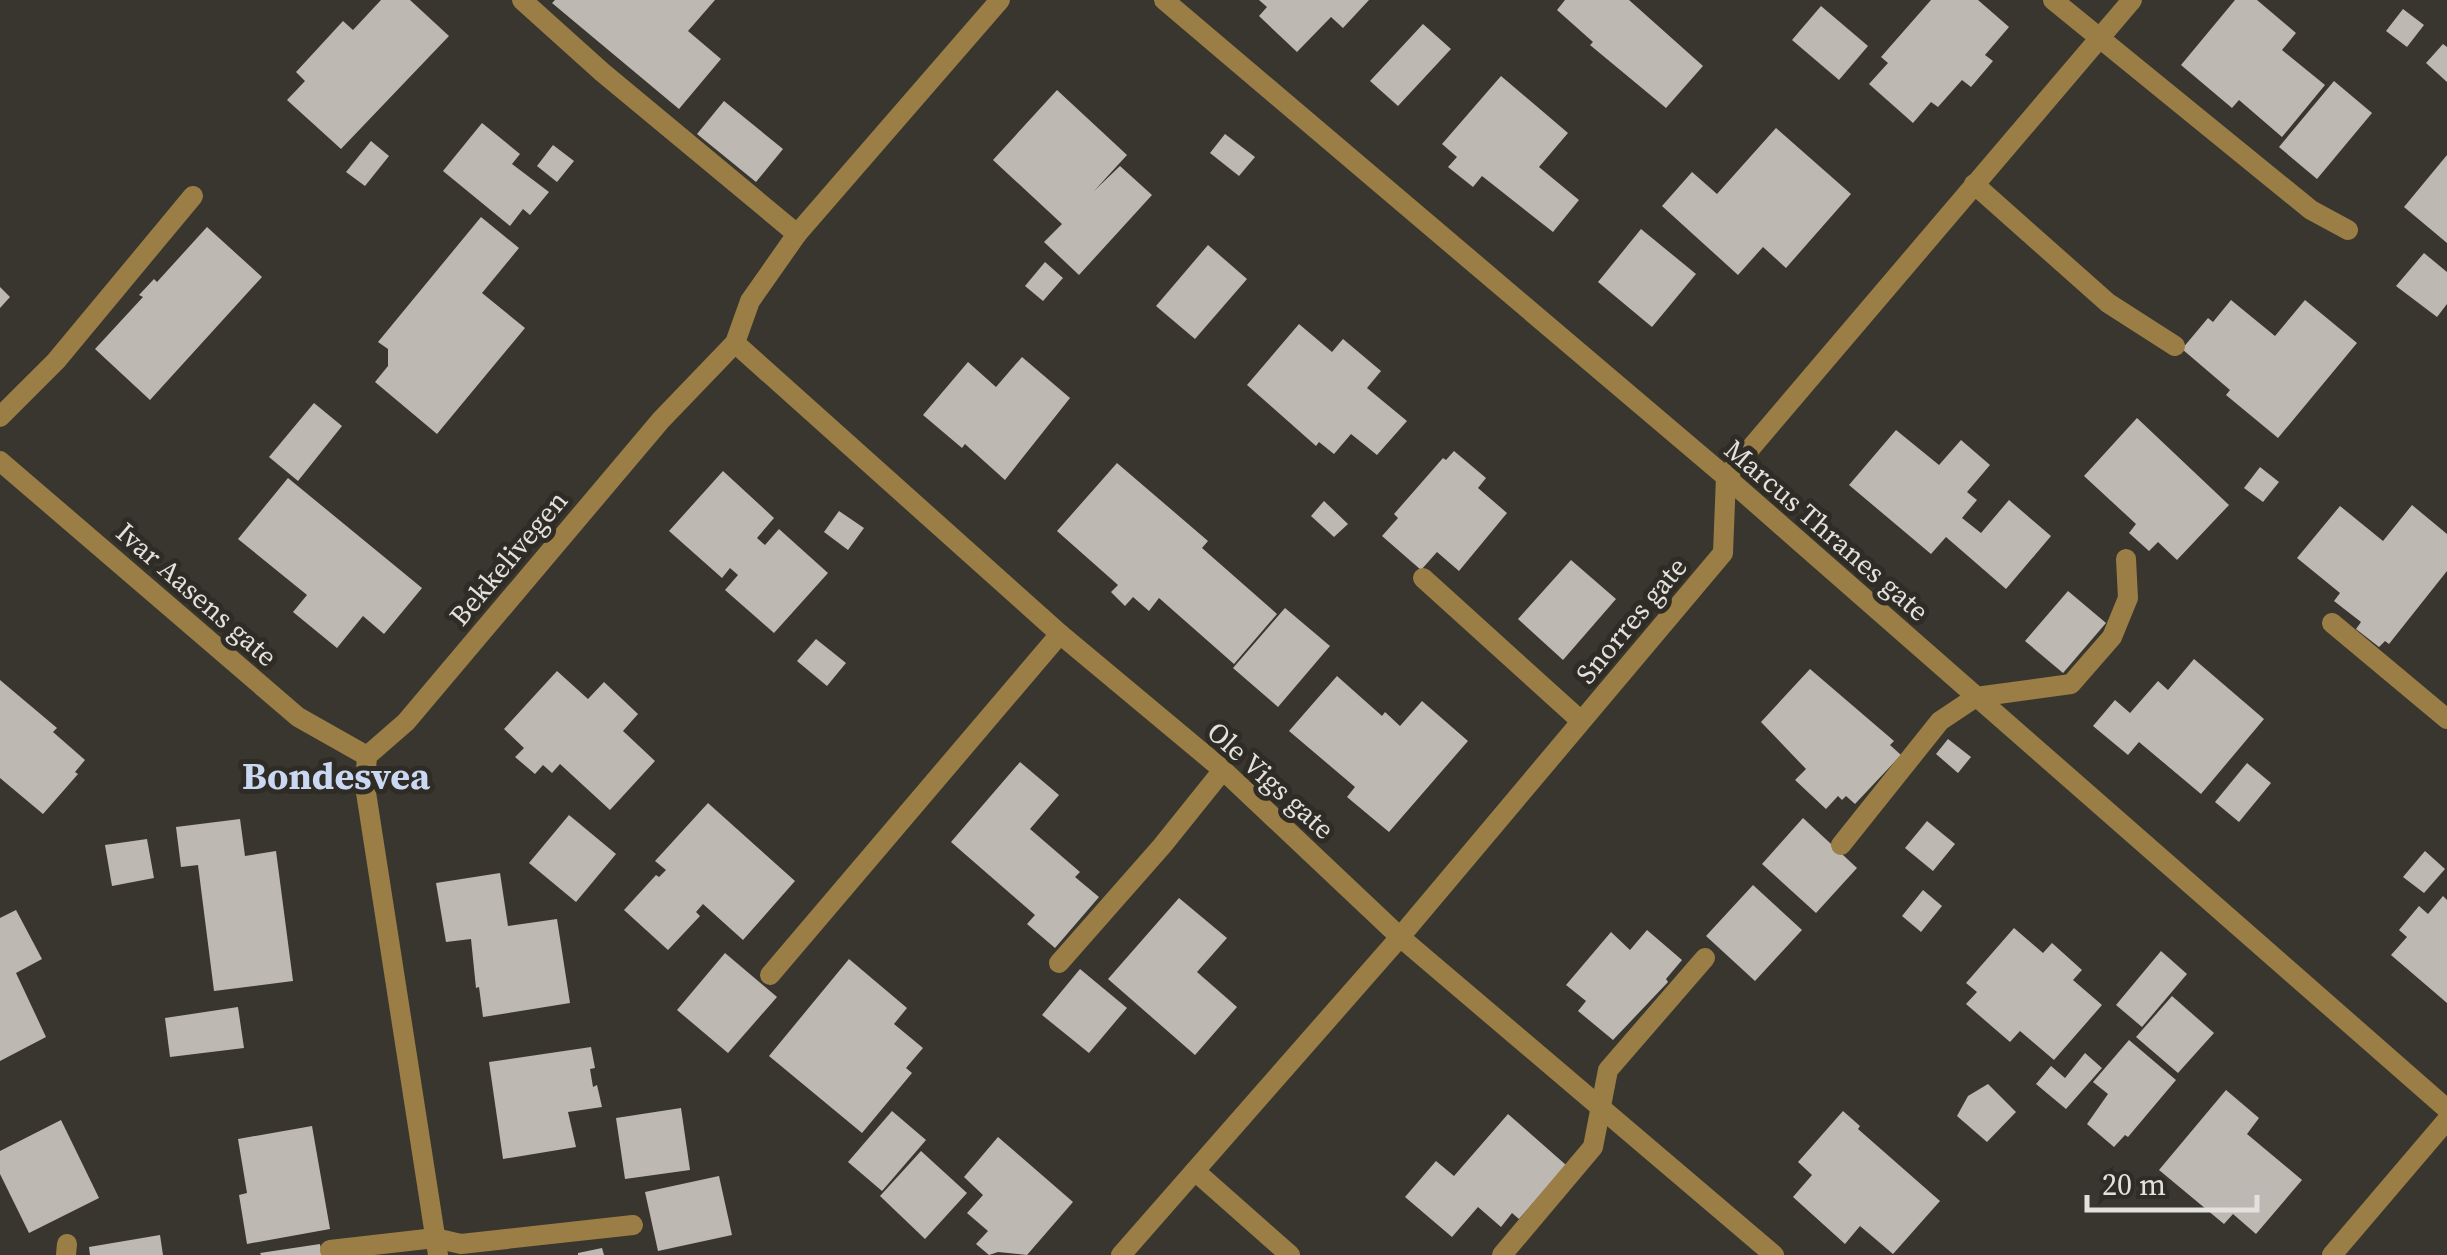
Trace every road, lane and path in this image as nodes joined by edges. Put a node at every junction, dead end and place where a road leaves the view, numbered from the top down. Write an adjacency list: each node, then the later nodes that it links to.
1 (522, 0): 10 (street)
2 (1000, 0): 10 (street, Bekkelivegen)
3 (1164, 0): 15 (street, Marcus Thranes gate)
4 (2053, 0): 6 (street)
5 (2132, 0): 6 (street)
6 (2099, 38): 7 (street); 9 (street)
7 (1974, 184): 12 (street); 15 (street)
8 (193, 196): 13 (street)
9 (2348, 230)
10 (797, 234): 11 (street, Bekkelivegen)
11 (734, 343): 19 (street, Ole Vigs gate); 23 (street, Bekkelivegen)
12 (2175, 346)
13 (0, 417)
14 (0, 461): 23 (street, Ivar Aasens gate)
15 (1726, 477): 20 (street, Marcus Thranes gate); 22 (street, Snorres gate)
16 (2126, 559): 20 (street)
17 (1423, 578): 22 (street)
18 (2332, 622): 21 (street)
19 (1060, 634): 24 (street, Ole Vigs gate); 29 (street)
20 (1976, 697): 25 (street); 31 (street, Marcus Thranes gate)
21 (2447, 719)
22 (1581, 722): 26 (street, Snorres gate)
23 (367, 756): 35 (street)
24 (1222, 770): 26 (street, Ole Vigs gate); 28 (street)
25 (1841, 845)
26 (1400, 937): 30 (street, Ole Vigs gate); 33 (street, Snorres gate)
27 (1705, 958): 30 (street)
28 (1060, 963)
29 (770, 975)
30 (1601, 1108): 39 (street); 40 (street, Ole Vigs gate)
31 (2447, 1109)
32 (2447, 1120): 41 (street)
33 (1195, 1172): 37 (street, Snorres gate); 38 (street)
34 (633, 1226): 35 (street)
35 (436, 1247): 36 (street)
36 (330, 1250)
37 (1121, 1255)
38 (1290, 1255)
39 (1502, 1255)
40 (1774, 1255)
41 (2332, 1255)

